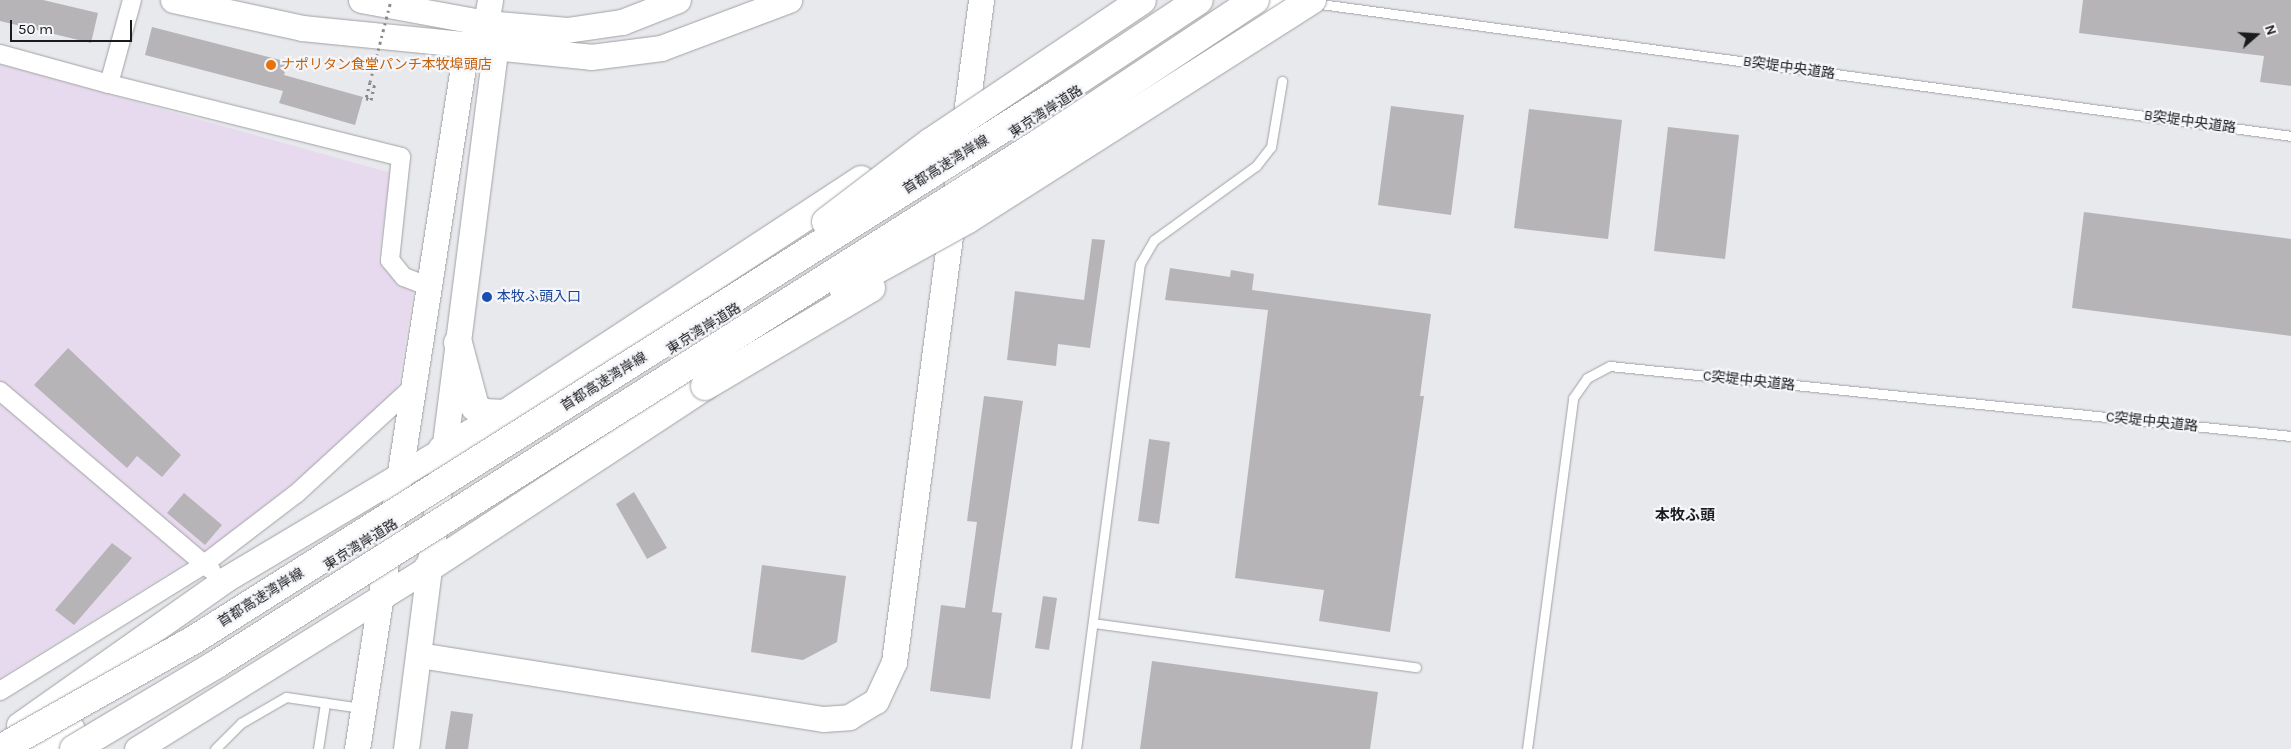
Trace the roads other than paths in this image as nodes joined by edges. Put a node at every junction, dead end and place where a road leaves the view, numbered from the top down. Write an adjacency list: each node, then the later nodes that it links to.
1 (132, 0): 23 (street)
2 (173, 0): 19 (street)
3 (361, 0): 18 (street)
4 (678, 0): 18 (street)
5 (790, 0): 20 (street)
6 (981, 0): 44 (street)
7 (1115, 0): 25 (highway)
8 (1142, 0): 28 (highway, bridge)
9 (1180, 0): 25 (highway, bridge)
10 (1199, 0): 28 (highway, 首都高速湾岸線, bridge)
11 (1215, 0): 50 (highway, 東京湾岸道路)
12 (1239, 0): 50 (highway, 東京湾岸道路)
13 (1255, 0): 31 (highway, bridge)
14 (1280, 0): 26 (highway, bridge)
15 (1287, 0): 24 (lane, B突堤中央道路)
16 (1312, 0): 31 (highway, bridge)
17 (1332, 0): 26 (highway)
18 (488, 12): 19 (street); 20 (street)
19 (466, 47): 20 (street); 27 (street)
20 (496, 51): 29 (street)
21 (0, 54): 23 (street)
22 (1282, 81): 41 (lane)
23 (109, 84): 27 (street)
24 (2291, 136)
25 (861, 180): 33 (highway)
26 (979, 228): 38 (highway, bridge)
27 (432, 288): 30 (street)
28 (676, 337): 52 (highway, 首都高速湾岸線, bridge)
29 (458, 343): 33 (highway); 35 (street)
30 (414, 386): 36 (street); 37 (street)
31 (656, 387): 50 (highway, bridge)
32 (0, 391): 37 (street)
33 (505, 414): 35 (highway)
34 (2291, 436): 59 (lane, C突堤中央道路)
35 (442, 450): 36 (street); 38 (street)
36 (400, 475): 39 (street); 40 (street)
37 (203, 565): 39 (street); 46 (street)
38 (428, 568): 40 (street); 44 (street)
39 (226, 579): 49 (street)
40 (382, 597): 42 (street); 43 (street)
41 (1093, 623): 45 (lane); 58 (lane)
42 (324, 634): 43 (street); 54 (street)
43 (374, 646): 48 (street)
44 (419, 655): 57 (street)
45 (1416, 667)
46 (0, 691)
47 (326, 703): 48 (lane); 51 (lane); 55 (lane)
48 (364, 709): 56 (street)
49 (0, 737)
50 (72, 742): 53 (highway, 東京湾岸道路)
51 (219, 747)
52 (0, 749)
53 (38, 749)
54 (137, 749)
55 (318, 749)
56 (357, 749)
57 (406, 749)
58 (1076, 749)
59 (1527, 749)

